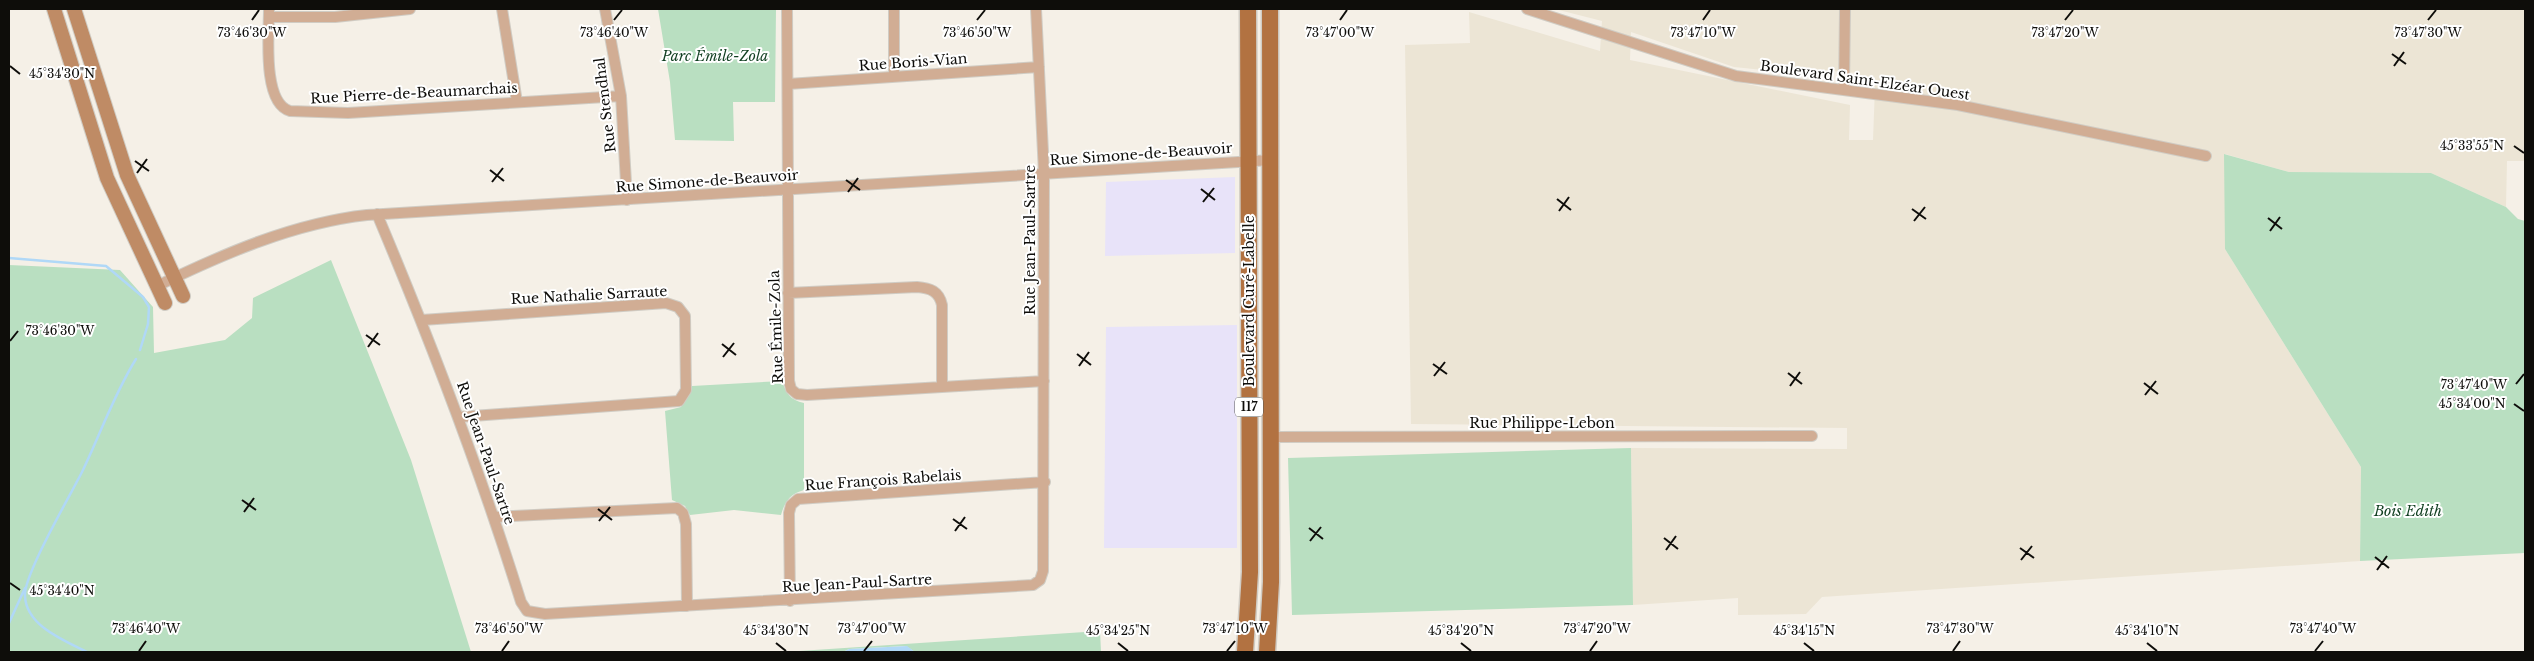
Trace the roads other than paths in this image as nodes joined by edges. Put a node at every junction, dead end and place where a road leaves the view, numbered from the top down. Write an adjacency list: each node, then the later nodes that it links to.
1 (54, 9): 28 (street)
2 (74, 9): 27 (street)
3 (410, 9): 13 (street)
4 (502, 9): 19 (street)
5 (605, 9): 18 (street, Rue Stendhal)
6 (787, 9): 16 (street, Rue Émile-Zola)
7 (894, 9): 15 (street)
8 (1036, 9): 14 (street, Rue Jean-Paul-Sartre)
9 (1248, 9): 22 (main road, Boulevard Curé-Labelle / 117)
10 (1270, 9): 21 (main road, Boulevard Curé-Labelle / 117)
11 (1527, 9): 17 (street, Boulevard Saint-Elzéar Ouest)
12 (1845, 9): 17 (street)
13 (269, 13): 19 (street, Rue Pierre-de-Beaumarchais)
14 (1039, 68): 15 (street, Rue Boris-Vian); 23 (street, Rue Jean-Paul-Sartre)
15 (894, 78): 16 (street, Rue Boris-Vian)
16 (788, 84): 24 (street, Rue Émile-Zola)
17 (1844, 89): 20 (street, Boulevard Saint-Elzéar Ouest)
18 (620, 96): 19 (street, Rue Pierre-de-Beaumarchais); 25 (street, Rue Stendhal)
19 (517, 102)
20 (2206, 156)
21 (1271, 160): 22 (street, Rue Simone-de-Beauvoir); 37 (main road, Boulevard Curé-Labelle / 117)
22 (1248, 161): 23 (street, Rue Simone-de-Beauvoir); 42 (main road, Boulevard Curé-Labelle / 117)
23 (1044, 173): 24 (street, Rue Simone-de-Beauvoir); 33 (street, Rue Jean-Paul-Sartre)
24 (788, 189): 25 (street, Rue Simone-de-Beauvoir); 29 (street, Rue Émile-Zola)
25 (627, 200): 26 (street, Rue Simone-de-Beauvoir)
26 (377, 214): 27 (street, Rue Simone-de-Beauvoir); 32 (street, Rue Jean-Paul-Sartre)
27 (174, 278): 28 (street, Rue Simone-de-Beauvoir); 30 (street)
28 (157, 286): 31 (street)
29 (788, 293): 34 (street); 34 (street, Rue Émile-Zola)
30 (183, 296)
31 (165, 303)
32 (422, 320): 35 (street, Rue Jean-Paul-Sartre); 35 (street, Rue Nathalie Sarraute)
33 (1044, 381): 34 (street, Rue Émile-Zola); 38 (street, Rue Jean-Paul-Sartre)
34 (942, 386)
35 (459, 416): 39 (street, Rue Jean-Paul-Sartre)
36 (1812, 436): 37 (street, Rue Philippe-Lebon)
37 (1271, 437): 43 (main road, Boulevard Curé-Labelle / 117)
38 (1045, 482): 40 (street, Rue Jean-Paul-Sartre); 40 (street, Rue François Rabelais)
39 (494, 517): 41 (street, Rue Jean-Paul-Sartre); 41 (street)
40 (790, 600): 41 (street, Rue Jean-Paul-Sartre)
41 (687, 606)
42 (1245, 652)
43 (1267, 652)

